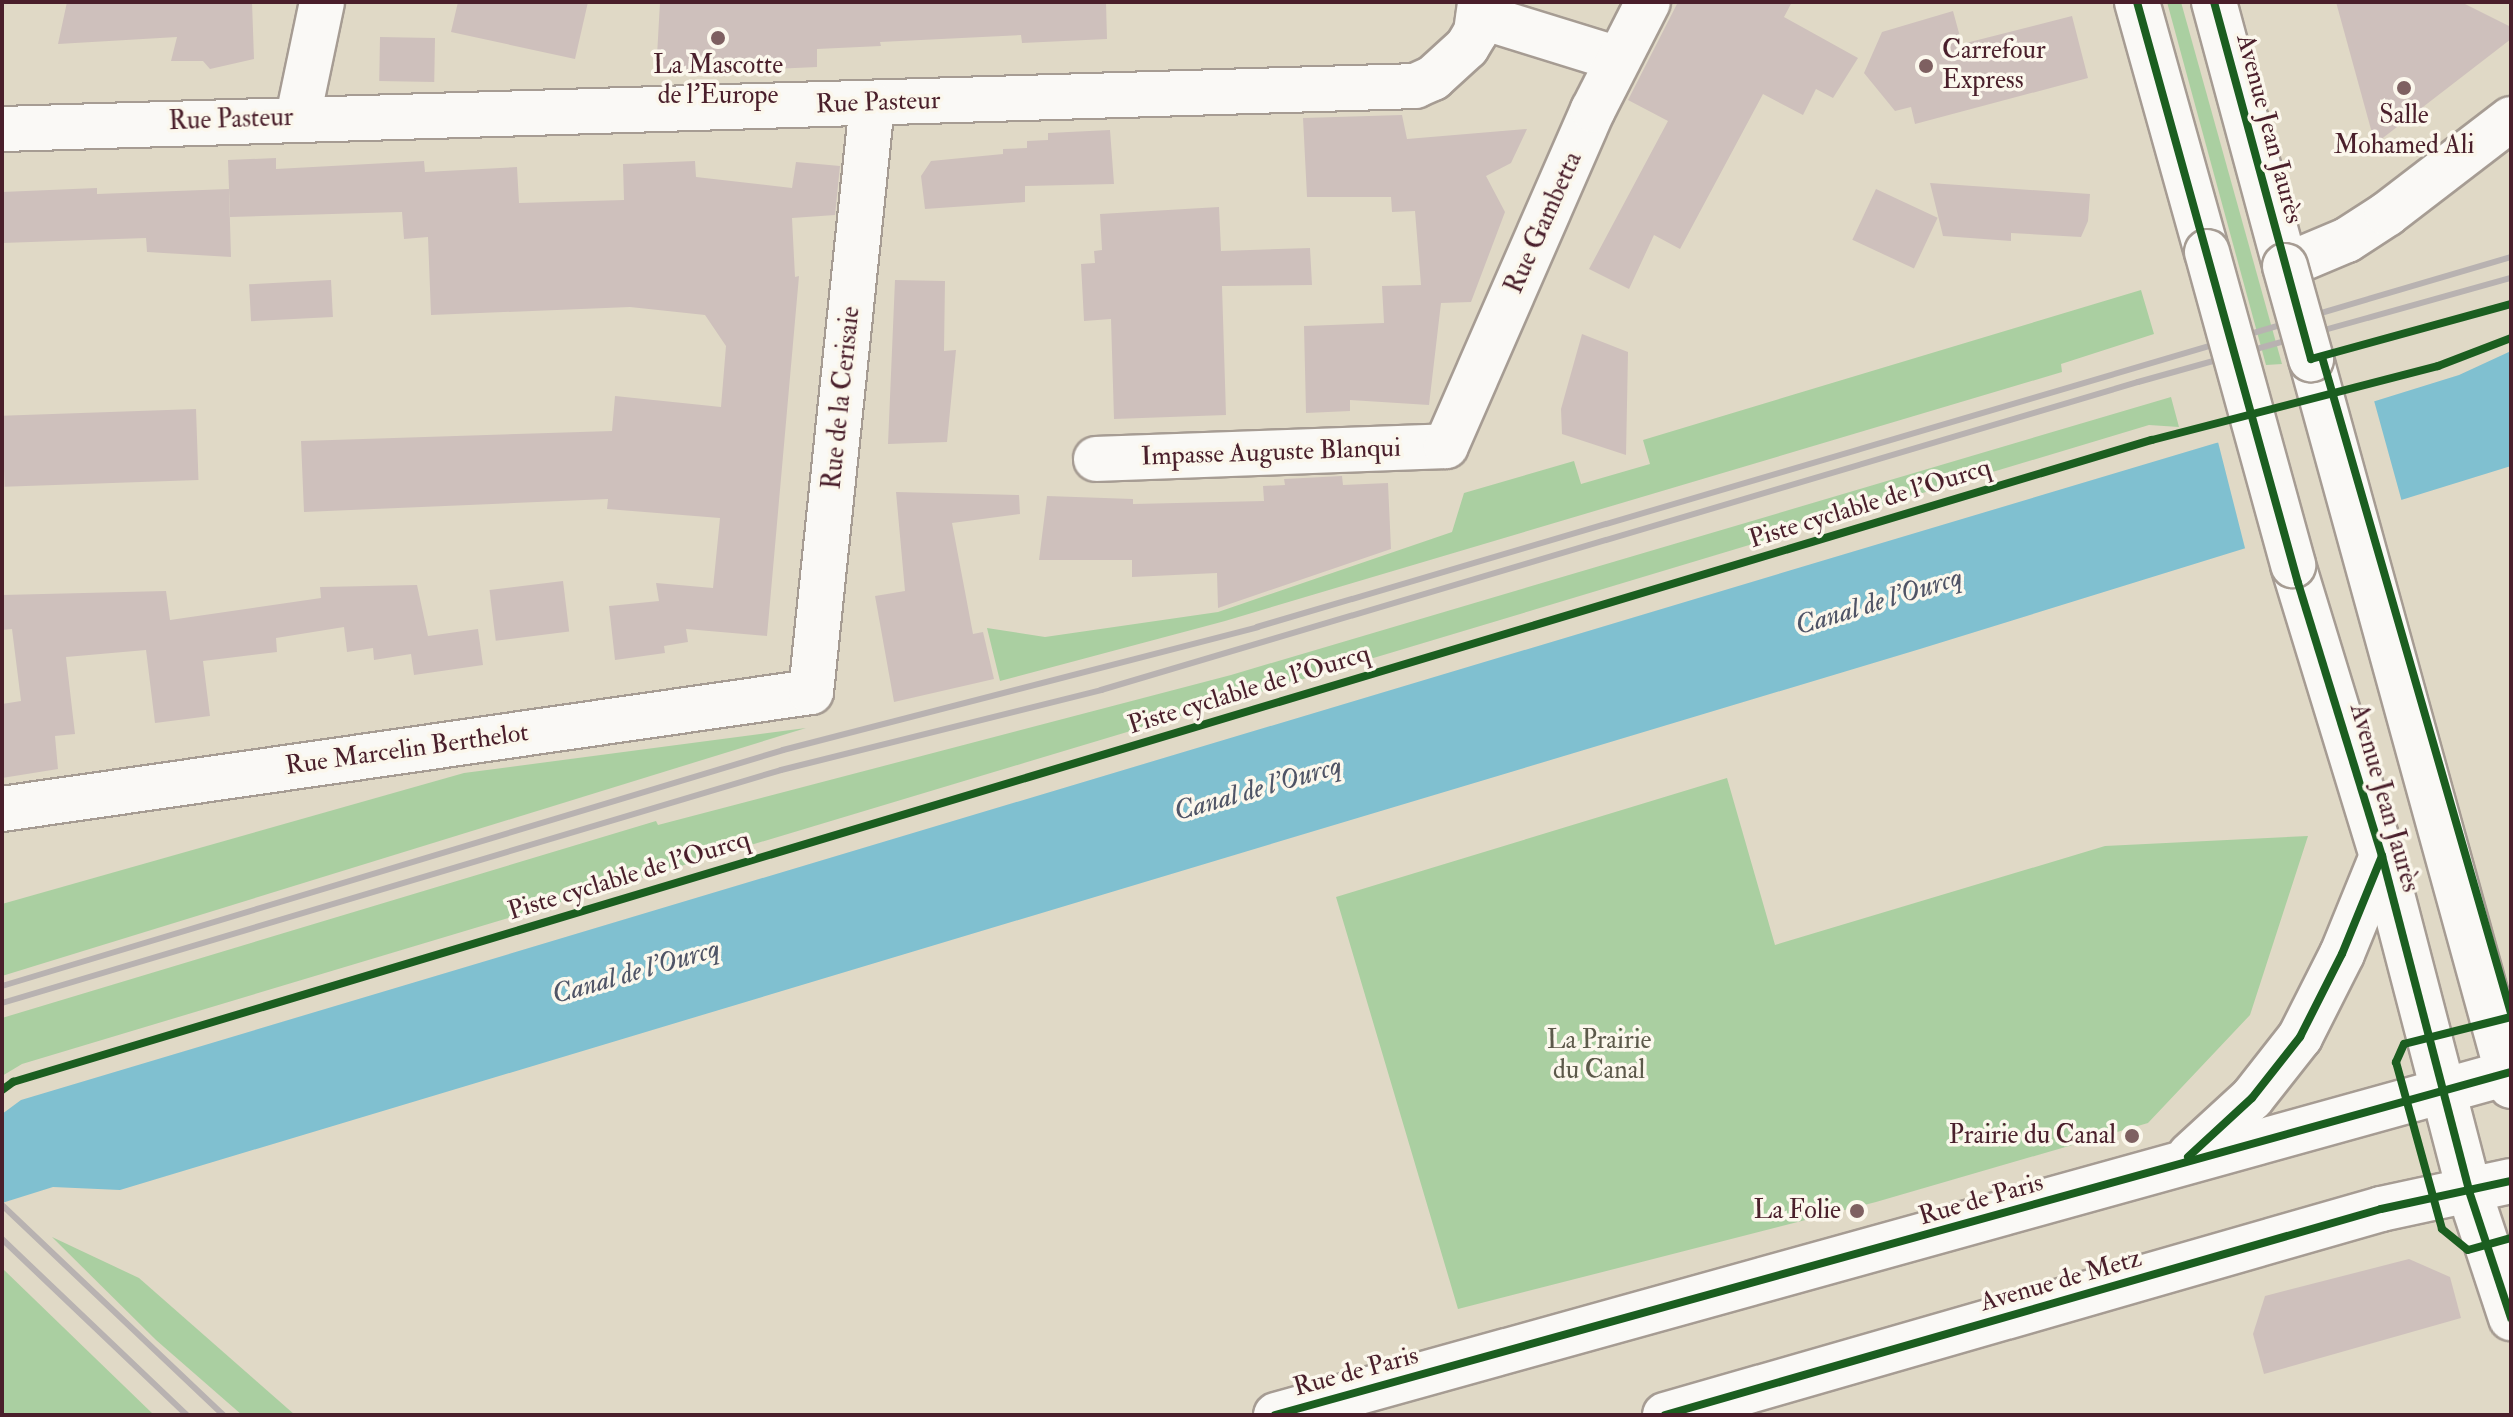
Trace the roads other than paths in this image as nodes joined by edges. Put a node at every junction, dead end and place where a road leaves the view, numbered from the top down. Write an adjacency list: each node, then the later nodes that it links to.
1 (322, 2): 8 (main road)
2 (1648, 2): 6 (main road, Rue Gambetta)
3 (2137, 2): 16 (main road, Avenue Jean Jaurès, bridge)
4 (2214, 2): 11 (main road, Avenue Jean Jaurès)
5 (1480, 9): 6 (main road, Rue Pasteur); 7 (main road, Rue Pasteur)
6 (1618, 59): 12 (main road, Rue Gambetta)
7 (872, 104): 8 (main road, Rue Pasteur); 14 (main road, Rue de la Cerisaie)
8 (298, 117): 10 (main road, Rue Pasteur)
9 (2511, 119): 11 (main road)
10 (2, 129)
11 (2285, 266): 17 (main road, Avenue Jean Jaurès, bridge)
12 (1446, 446): 13 (main road, Impasse Auguste Blanqui)
13 (1096, 459)
14 (811, 692): 15 (main road, Rue Marcelin Berthelot)
15 (2, 809)
16 (2382, 856): 18 (main road, Avenue Jean Jaurès); 19 (main road)
17 (2510, 1077): 18 (main road, Rue de Paris)
18 (2441, 1090): 19 (main road, Rue de Paris); 21 (main road, Avenue Jean Jaurès)
19 (2182, 1162): 23 (main road, Rue de Paris)
20 (2511, 1181): 21 (main road)
21 (2469, 1191): 22 (main road, Avenue Jean Jaurès); 24 (main road, Avenue de Metz)
22 (2511, 1318)
23 (1276, 1415)
24 (1665, 1415)

